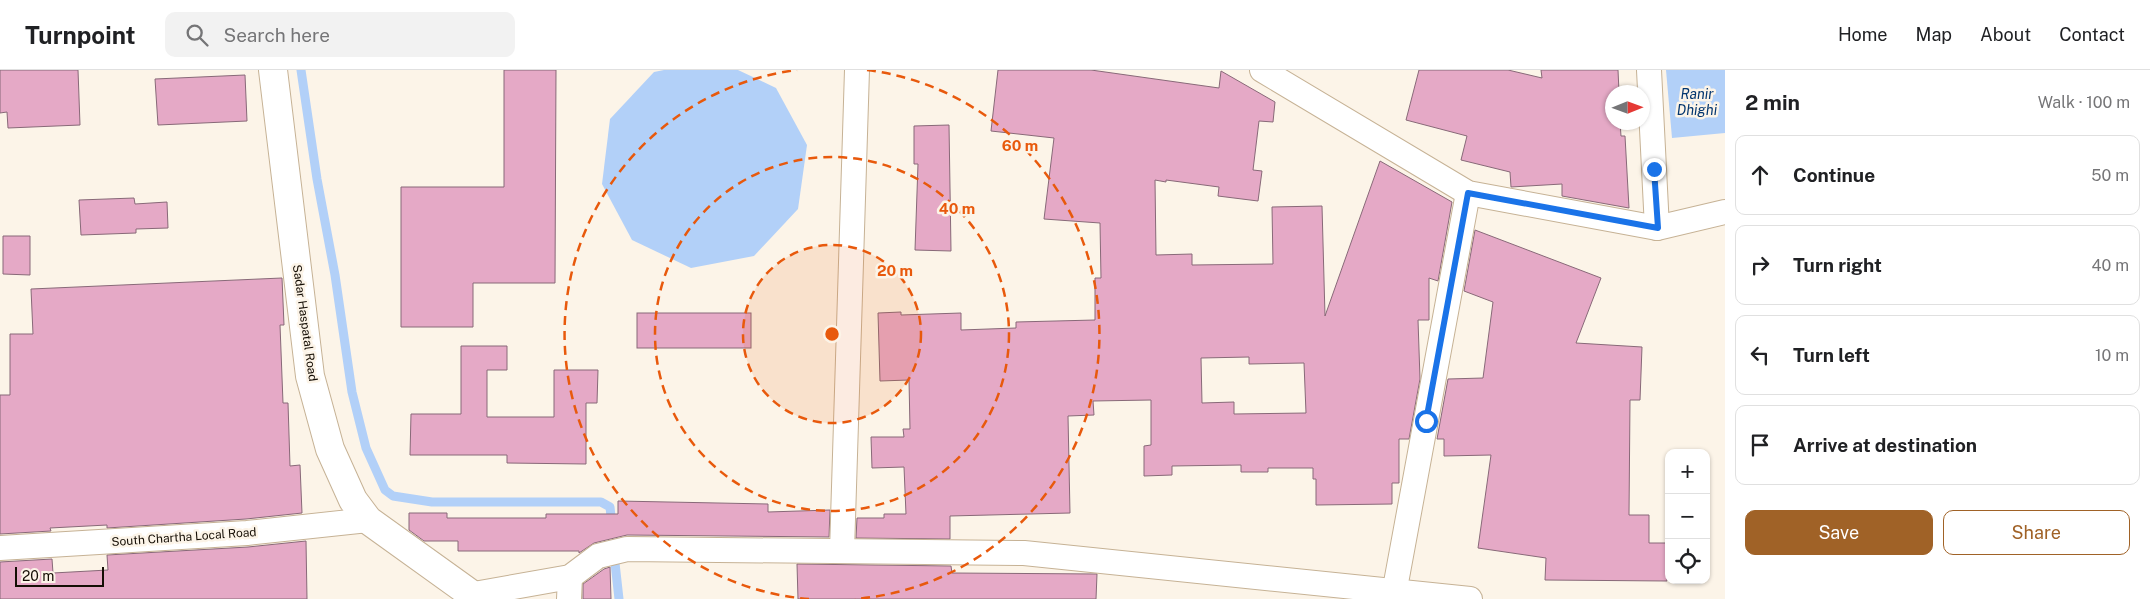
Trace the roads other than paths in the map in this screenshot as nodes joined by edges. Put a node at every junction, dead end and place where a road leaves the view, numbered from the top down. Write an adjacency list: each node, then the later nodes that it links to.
1 (274, 70): 8 (street, Sadar Haspatal Road)
2 (857, 70): 10 (street)
3 (1262, 70): 5 (street)
4 (1649, 70): 7 (street)
5 (1468, 193): 7 (street); 12 (street)
6 (1725, 212): 7 (street)
7 (1658, 228)
8 (368, 520): 9 (street, South Chartha Local Road); 13 (street, Sadar Haspatal Road)
9 (0, 548)
10 (842, 551): 11 (street); 12 (street)
11 (569, 588): 13 (street)
12 (1394, 595): 14 (street)
13 (476, 597)
14 (1470, 599)

